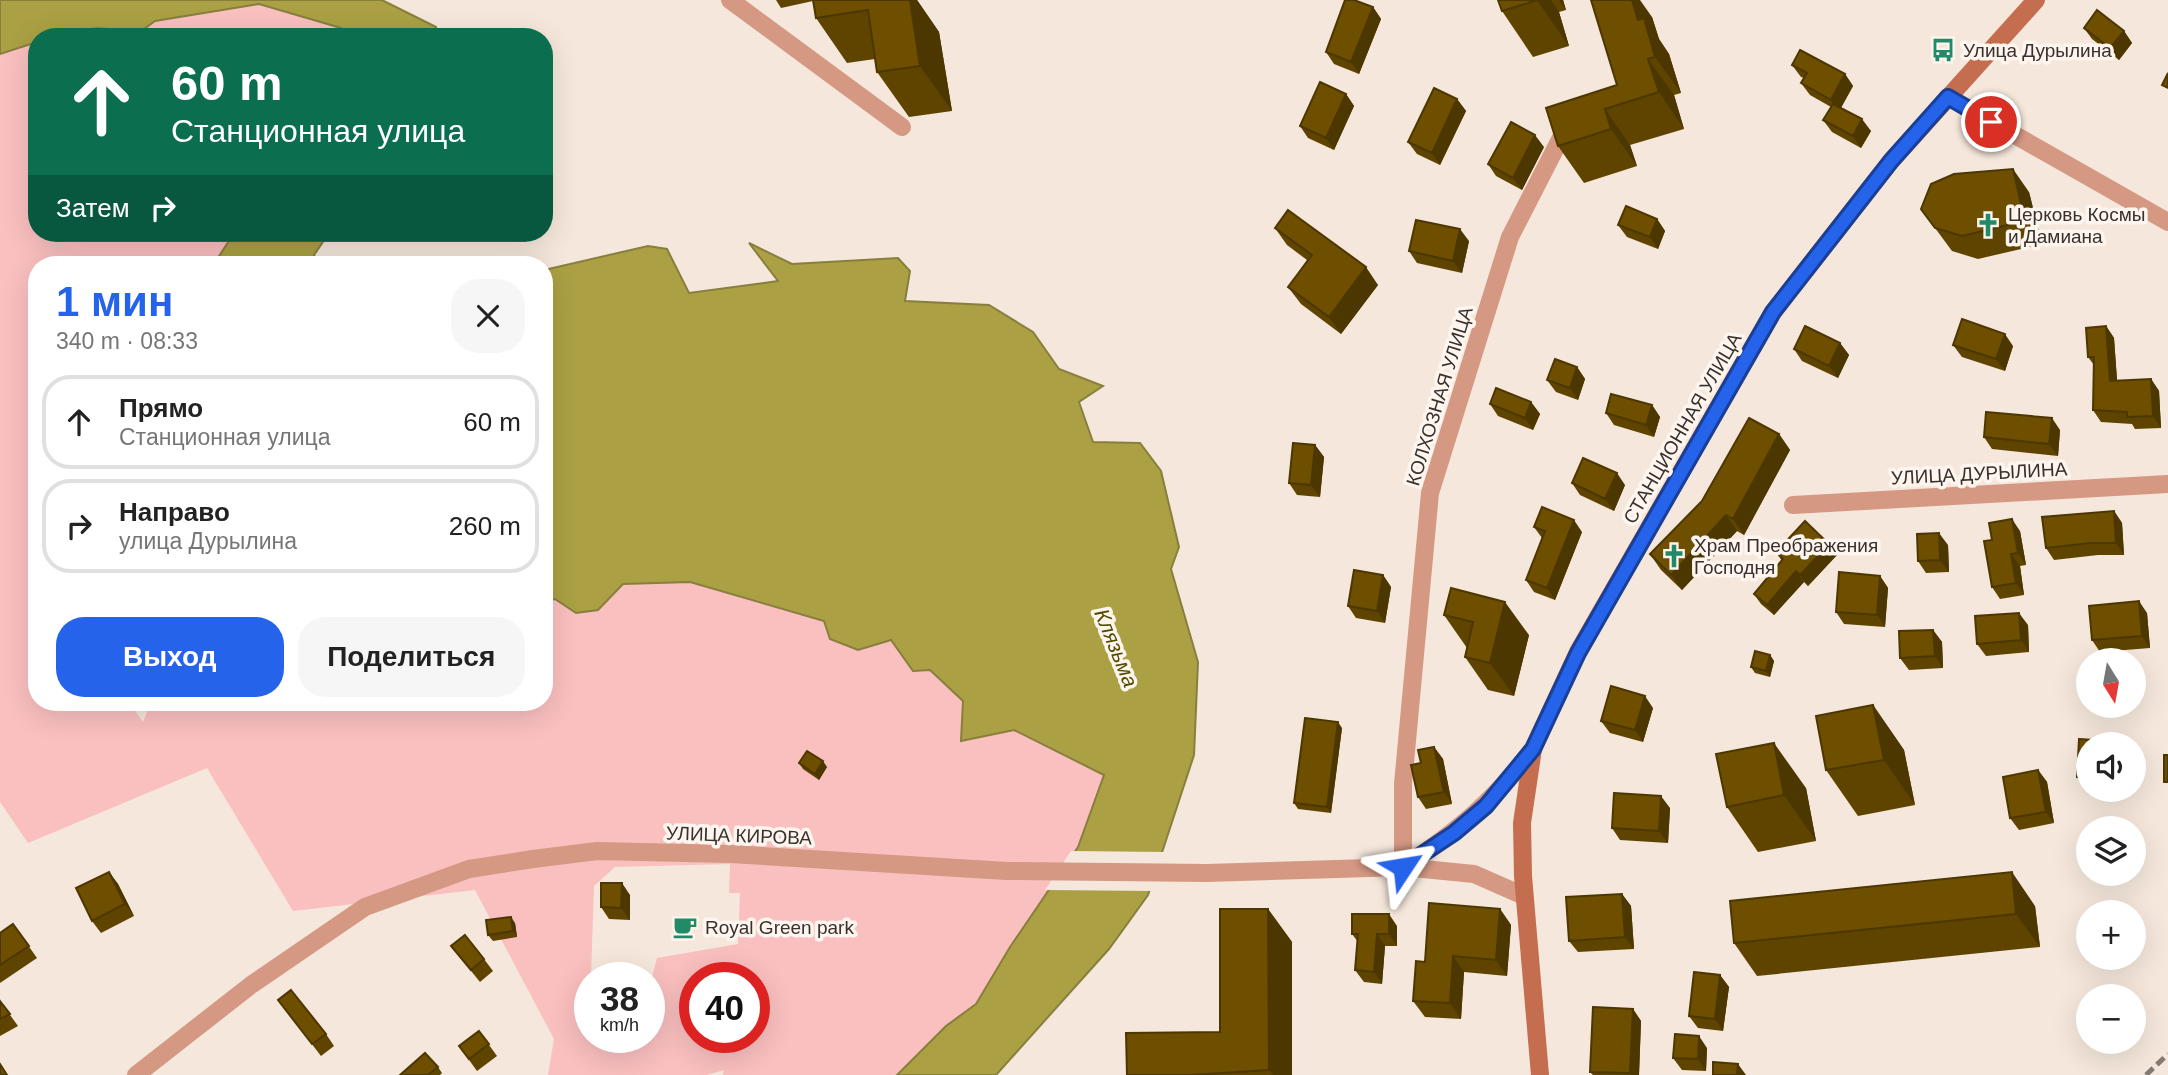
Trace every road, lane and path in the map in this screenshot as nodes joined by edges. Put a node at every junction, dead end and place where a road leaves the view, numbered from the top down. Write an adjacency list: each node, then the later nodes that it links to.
1 (730, 0): 5 (street)
2 (2036, 0): 3 (main road, СТАНЦИОННАЯ УЛИЦА)
3 (1948, 97): 6 (street); 9 (main road, СТАНЦИОННАЯ УЛИЦА)
4 (1570, 121): 10 (street, КОЛХОЗНАЯ УЛИЦА)
5 (902, 127)
6 (2168, 222)
7 (2168, 484): 8 (street, УЛИЦА ДУРЫЛИНА)
8 (1793, 505)
9 (1533, 749): 10 (street); 11 (main road, СТАНЦИОННАЯ УЛИЦА)
10 (1403, 867): 11 (street, УЛИЦА КИРОВА); 12 (street, УЛИЦА КИРОВА)
11 (1524, 896): 13 (main road, СТАНЦИОННАЯ УЛИЦА)
12 (136, 1075)
13 (1540, 1075)

